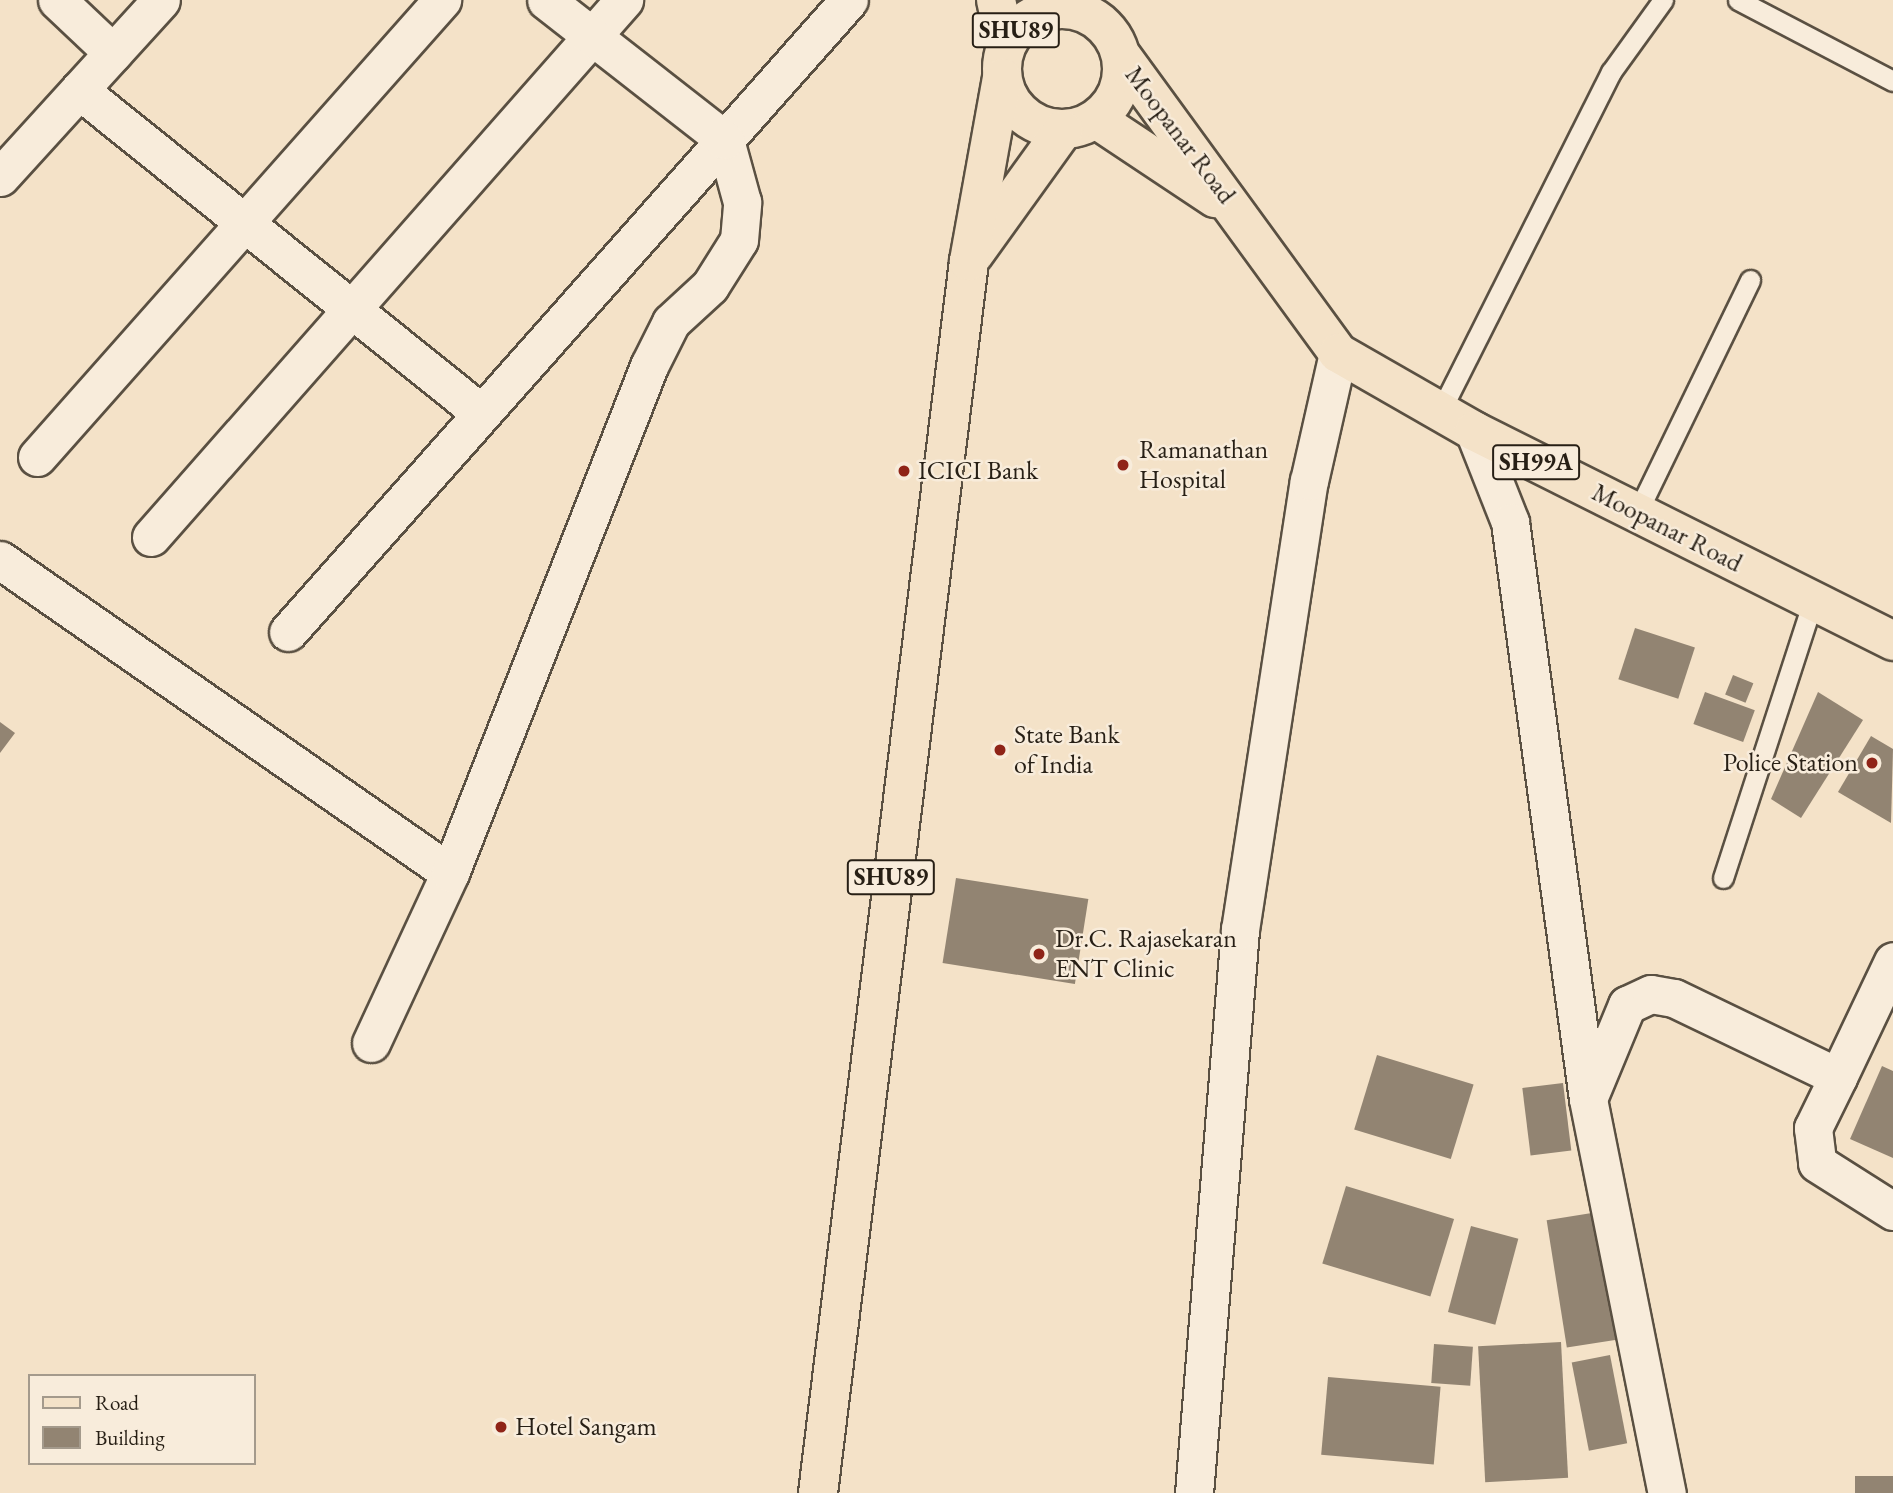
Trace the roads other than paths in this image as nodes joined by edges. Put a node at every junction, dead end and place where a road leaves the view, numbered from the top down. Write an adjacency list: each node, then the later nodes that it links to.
1 (57, 0): 12 (street)
2 (160, 0): 12 (street)
3 (442, 0): 21 (street)
4 (546, 0): 11 (street)
5 (624, 0): 11 (street)
6 (849, 0): 18 (street)
7 (996, 0): 14 (main road, SHU89)
8 (1663, 0): 26 (lane)
9 (1738, 0): 15 (lane)
10 (1097, 10): 13 (main road, SHU89); 14 (main road, SHU89)
11 (593, 36): 18 (street); 24 (street)
12 (113, 53): 16 (street)
13 (1123, 58): 17 (main road, SHU89); 20 (main road, Moopanar Road / SH99A)
14 (1004, 62): 17 (main road, SHU89); 22 (main road, SHU89)
15 (1893, 81)
16 (79, 90): 19 (street); 21 (street)
17 (1080, 125): 20 (main road, Moopanar Road / SH99A); 22 (main road, SHU89)
18 (725, 140): 27 (street); 36 (street)
19 (0, 177)
20 (1237, 212): 25 (main road, Moopanar Road / SH99A)
21 (245, 223): 24 (street); 29 (street)
22 (969, 261): 43 (main road, SHU89)
23 (1750, 280): 30 (lane)
24 (353, 310): 27 (street); 31 (street)
25 (1338, 353): 26 (main road, Moopanar Road / SH99A); 44 (street)
26 (1440, 412): 28 (main road, Moopanar Road / SH99A)
27 (481, 413): 34 (street)
28 (1474, 431): 30 (main road, Moopanar Road / SH99A); 41 (street)
29 (37, 457)
30 (1637, 513): 33 (main road, Moopanar Road / SH99A)
31 (151, 537)
32 (0, 560): 36 (street)
33 (1813, 601): 35 (main road, Moopanar Road / SH99A); 37 (lane)
34 (288, 632)
35 (1893, 641)
36 (450, 873): 39 (street)
37 (1723, 878)
38 (1893, 961): 40 (street)
39 (371, 1043)
40 (1838, 1077): 41 (street); 42 (street)
41 (1588, 1099): 45 (street)
42 (1893, 1211)
43 (818, 1493)
44 (1194, 1493)
45 (1667, 1493)

